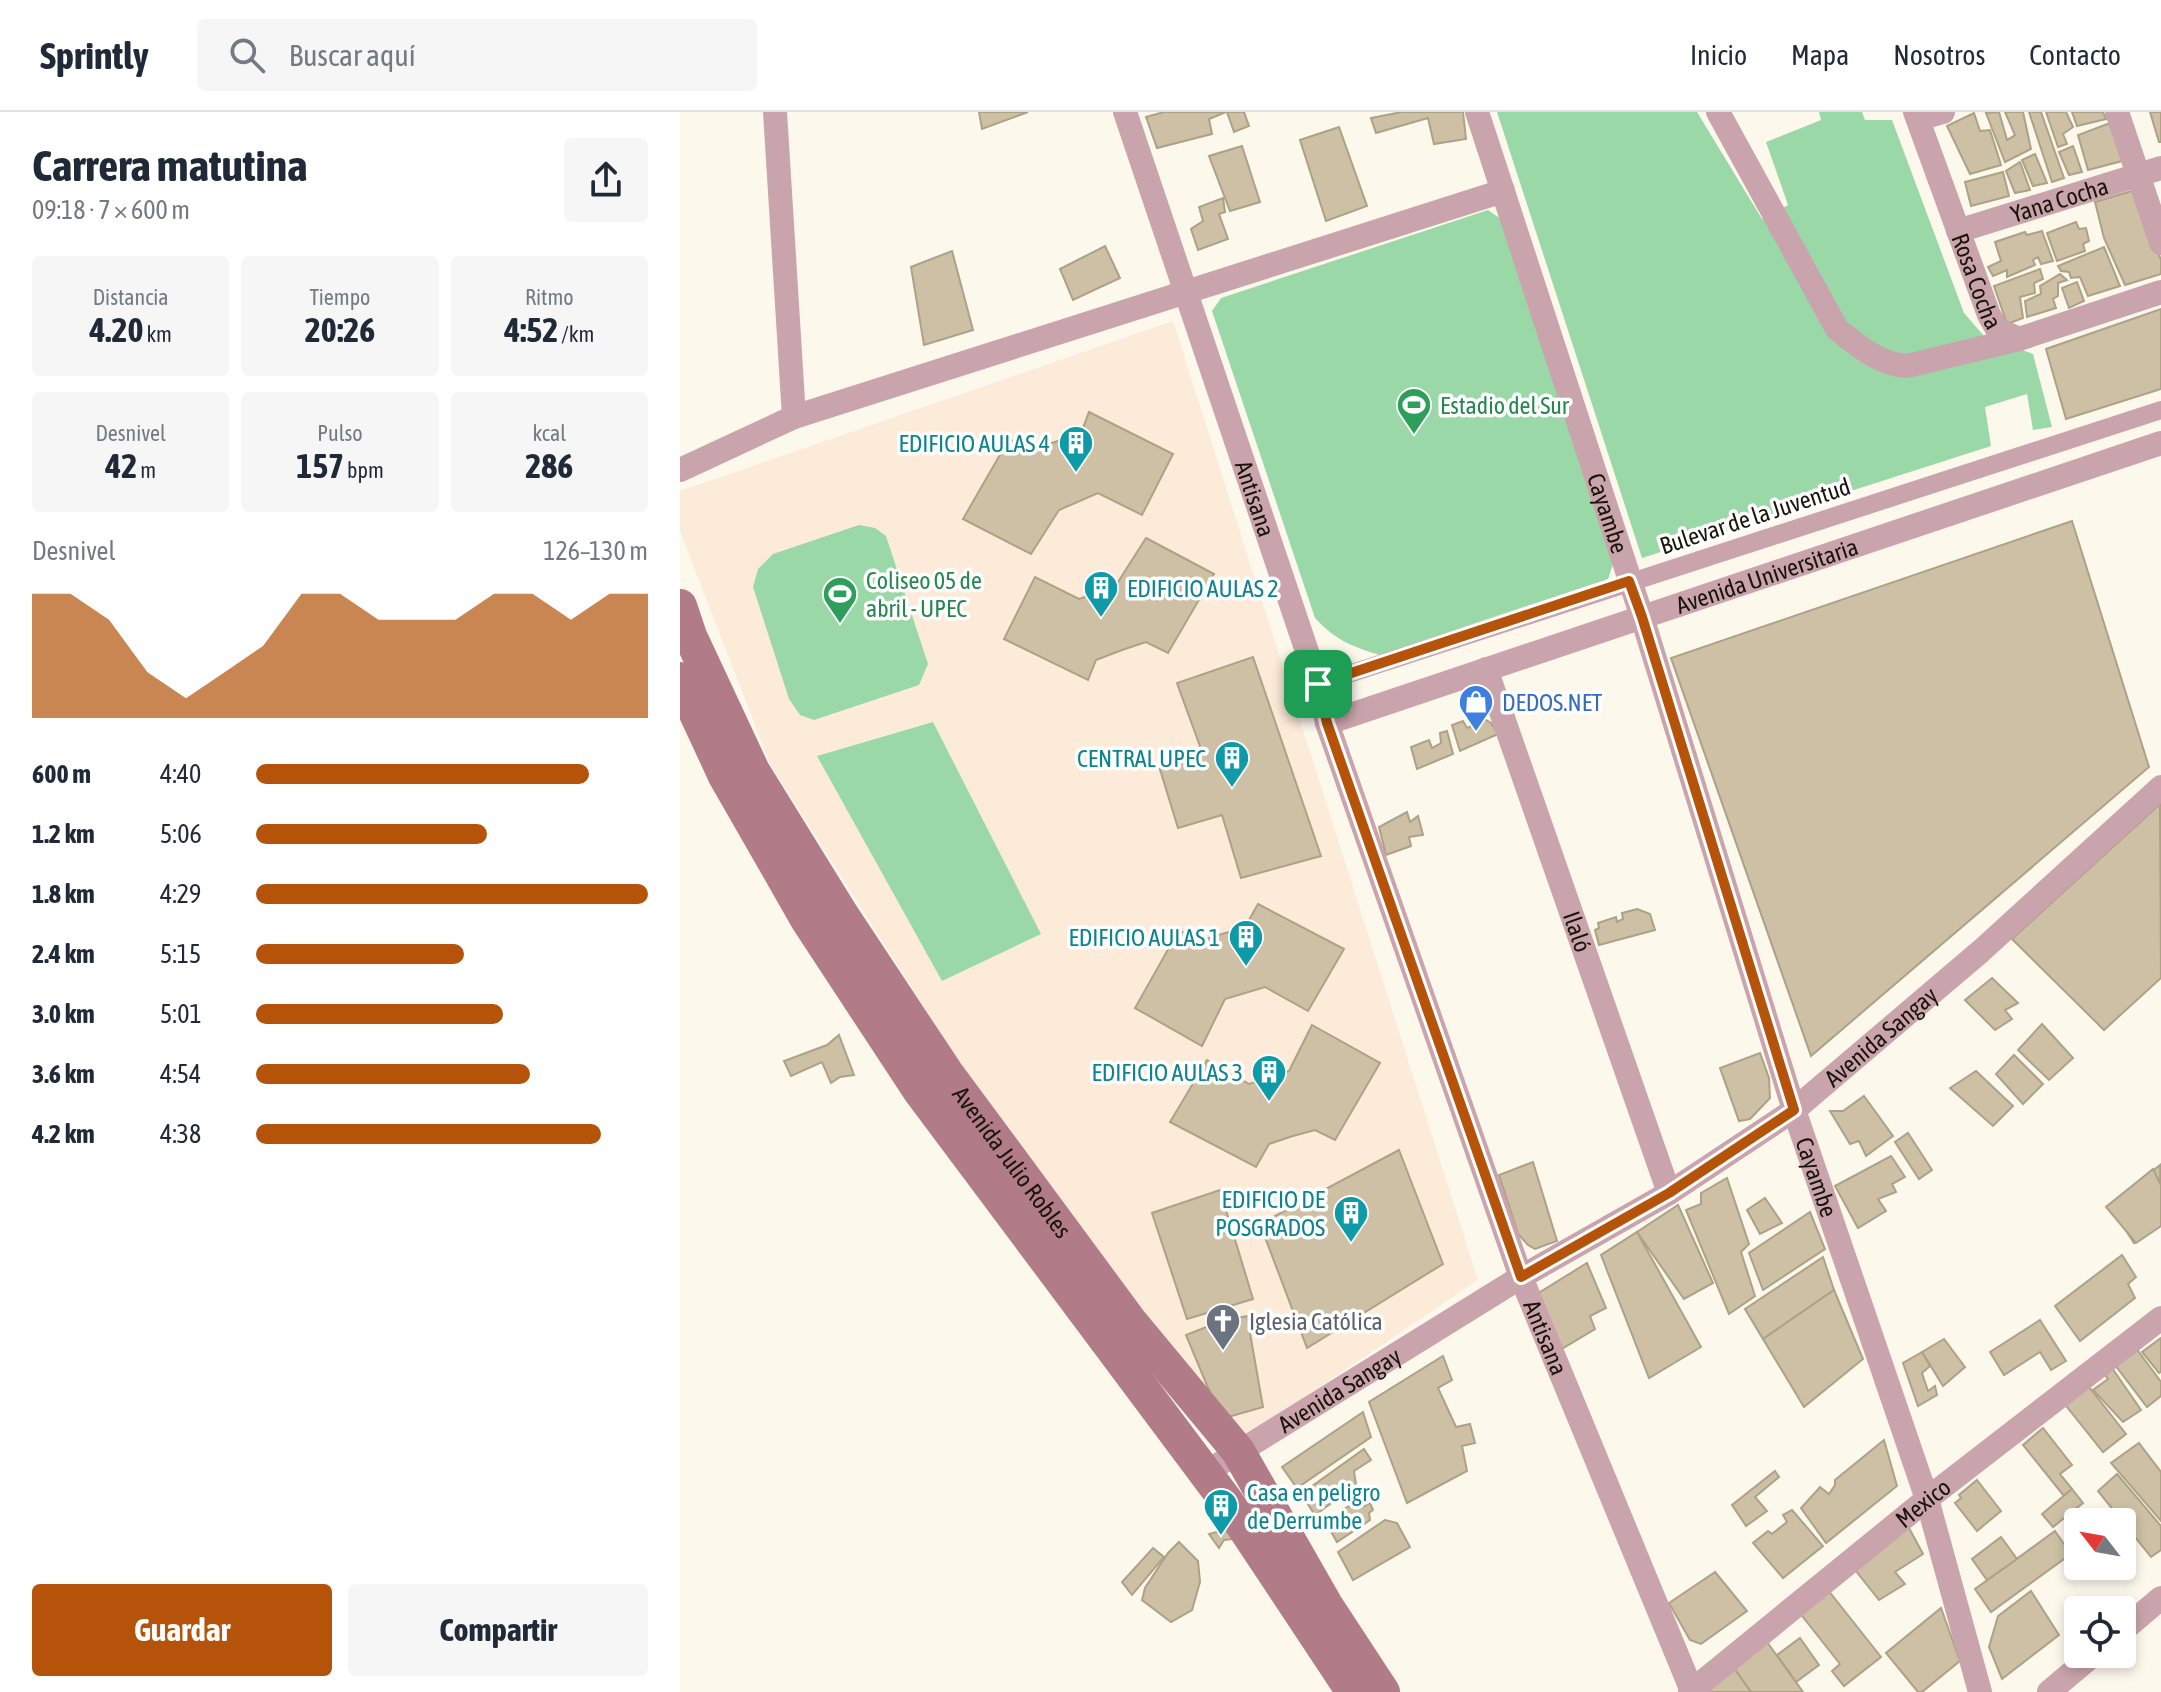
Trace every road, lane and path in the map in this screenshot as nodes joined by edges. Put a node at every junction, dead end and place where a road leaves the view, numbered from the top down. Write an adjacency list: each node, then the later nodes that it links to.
1 (775, 112): 16 (street)
2 (1125, 112): 12 (street, Antisana)
3 (1477, 112): 9 (street, Cayambe)
4 (1718, 112): 14 (street)
5 (1943, 112): 7 (street)
6 (2117, 112): 8 (street)
7 (1917, 116): 10 (street, Rosa Cocha)
8 (2150, 172): 10 (street, Yana Cocha); 11 (street)
9 (1503, 191): 12 (street); 19 (street, Cayambe)
10 (1958, 231): 14 (street, Rosa Cocha)
11 (2161, 243)
12 (1186, 292): 16 (street); 24 (street, Antisana)
13 (2161, 292): 14 (street, Rosa Cocha)
14 (2019, 339)
15 (2161, 410): 19 (street, Bulevar de la Juventud)
16 (794, 417): 18 (street)
17 (2161, 443): 21 (street, Avenida Universitaria)
18 (680, 470)
19 (1629, 581): 21 (street, Cayambe); 24 (street, Bulevar de la Juventud)
20 (680, 606): 31 (main road, Avenida Julio Robles)
21 (1642, 617): 22 (street, Avenida Universitaria); 27 (street, Cayambe)
22 (1486, 669): 25 (street, Avenida Universitaria); 28 (street, Ilaló)
23 (680, 679): 32 (main road, Avenida Julio Robles)
24 (1318, 684): 25 (street, Antisana)
25 (1327, 723): 29 (street, Antisana)
26 (2161, 787): 27 (street, Avenida Sangay)
27 (1794, 1110): 28 (street, Avenida Sangay); 33 (street, Cayambe)
28 (1669, 1193): 29 (street, Avenida Sangay)
29 (1521, 1277): 31 (street, Avenida Sangay); 39 (street, Antisana)
30 (2161, 1318): 33 (street, Mexico)
31 (1238, 1451): 32 (street, Avenida Sangay); 38 (main road, Avenida Julio Robles)
32 (1205, 1473): 37 (main road, Avenida Julio Robles)
33 (1927, 1499): 39 (street, Mexico); 40 (street, Cayambe)
34 (2161, 1598): 35 (street)
35 (2136, 1619)
36 (2077, 1668): 41 (street)
37 (1353, 1692)
38 (1383, 1692)
39 (1691, 1692)
40 (1980, 1692)
41 (2049, 1692)

